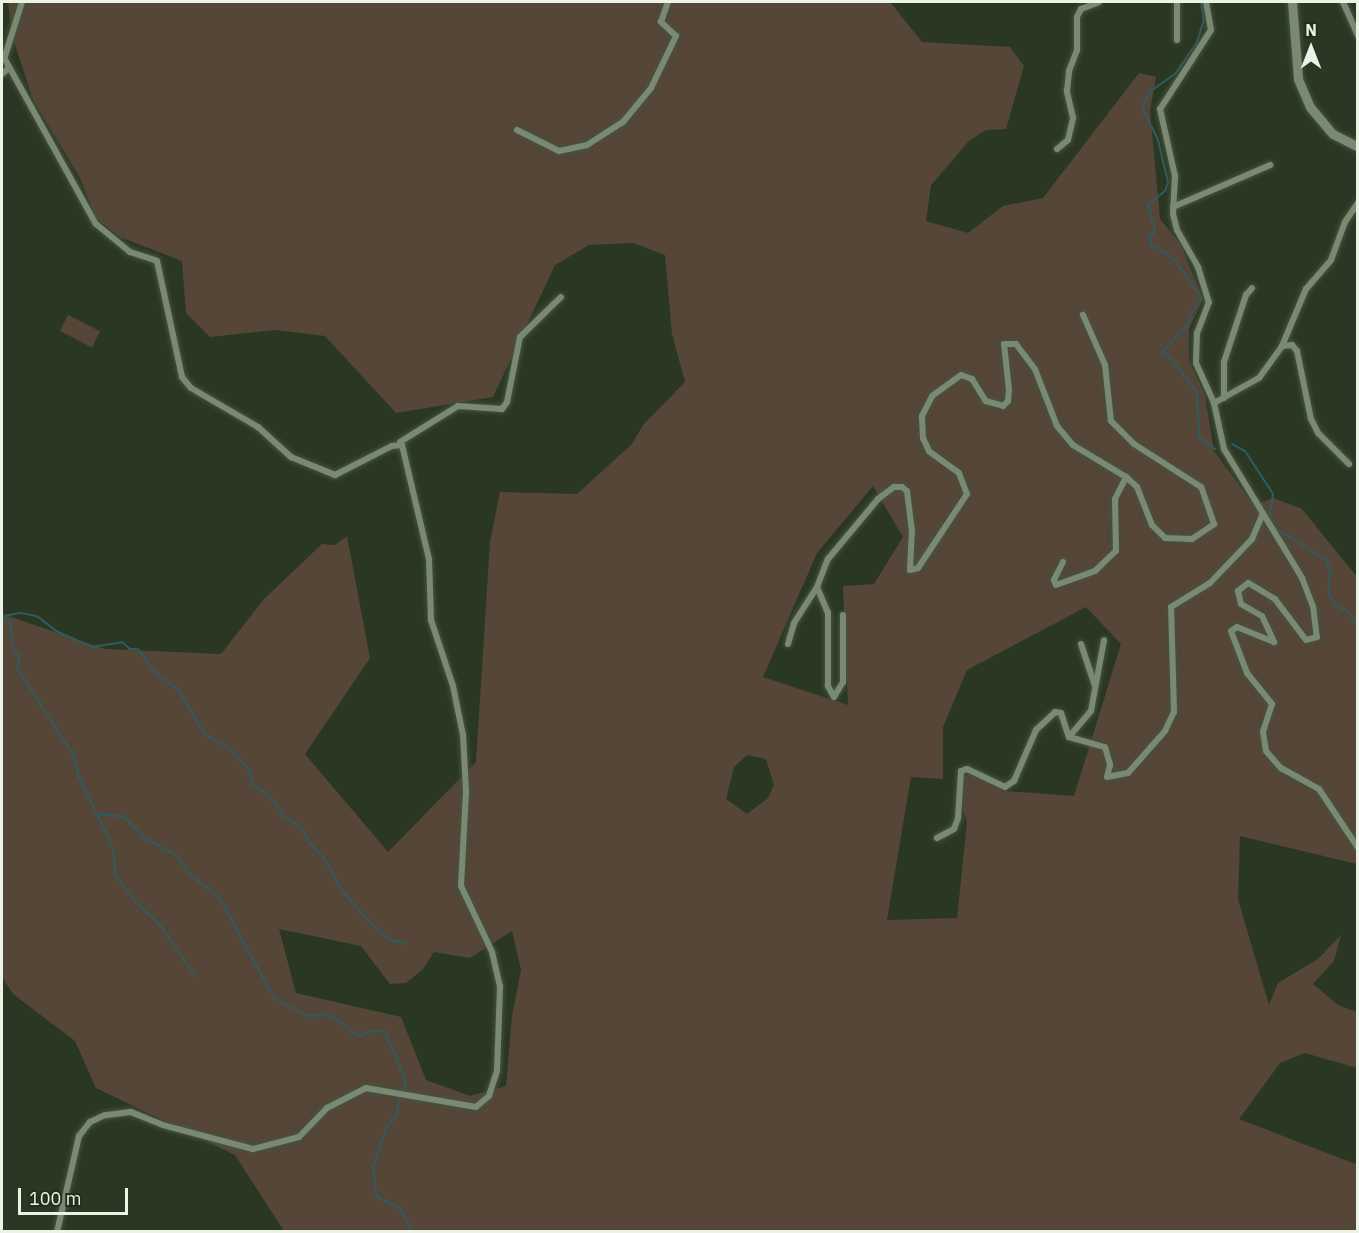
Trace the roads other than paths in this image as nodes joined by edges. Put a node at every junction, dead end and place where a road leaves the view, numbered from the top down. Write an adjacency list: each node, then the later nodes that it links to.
1 (22, 2): 10 (street)
2 (668, 2): 13 (street)
3 (1099, 2): 15 (street)
4 (1178, 2): 9 (street)
5 (1206, 2): 18 (street)
6 (1292, 2): 14 (main road)
7 (1343, 2): 8 (street)
8 (1358, 36)
9 (1177, 40)
10 (3, 55): 11 (street)
11 (9, 68): 12 (street); 25 (street)
12 (2, 74)
13 (517, 130)
14 (1358, 147)
15 (1057, 149)
16 (1270, 165): 18 (street)
17 (1358, 203): 22 (street)
18 (1173, 207): 24 (street)
19 (1252, 288): 23 (street)
20 (561, 297): 25 (street)
21 (1083, 315): 27 (street)
22 (1282, 346): 23 (street); 26 (street)
23 (1224, 398): 24 (street)
24 (1214, 404): 28 (street)
25 (400, 442): 39 (street)
26 (1349, 464)
27 (1126, 477): 29 (street); 30 (street)
28 (1262, 515): 36 (street); 38 (street)
29 (1063, 562)
30 (817, 587): 31 (street); 33 (street)
31 (843, 615)
32 (1104, 640): 35 (street)
33 (788, 644)
34 (1081, 644): 35 (street)
35 (1095, 686): 36 (street)
36 (1069, 737): 37 (street)
37 (938, 838)
38 (1358, 848)
39 (57, 1232)

